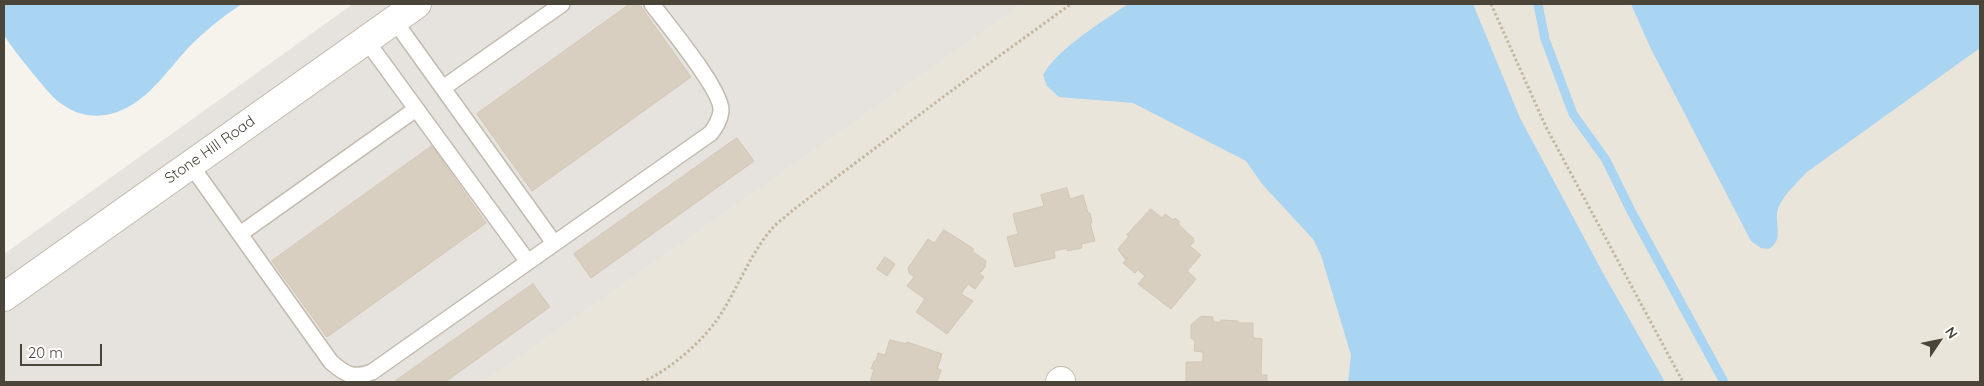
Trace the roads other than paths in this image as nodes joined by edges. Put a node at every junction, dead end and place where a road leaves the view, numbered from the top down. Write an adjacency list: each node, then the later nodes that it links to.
1 (417, 4): 4 (street, Stone Hill Road)
2 (562, 4): 6 (lane)
3 (652, 4): 10 (lane)
4 (394, 20): 5 (street, Stone Hill Road); 6 (lane)
5 (366, 40): 7 (lane); 8 (street, Stone Hill Road)
6 (443, 88): 10 (lane)
7 (416, 109): 9 (lane); 11 (lane)
8 (190, 164): 9 (lane); 12 (street, Stone Hill Road)
9 (240, 234): 11 (lane)
10 (554, 243): 11 (lane)
11 (528, 262)
12 (4, 297)

